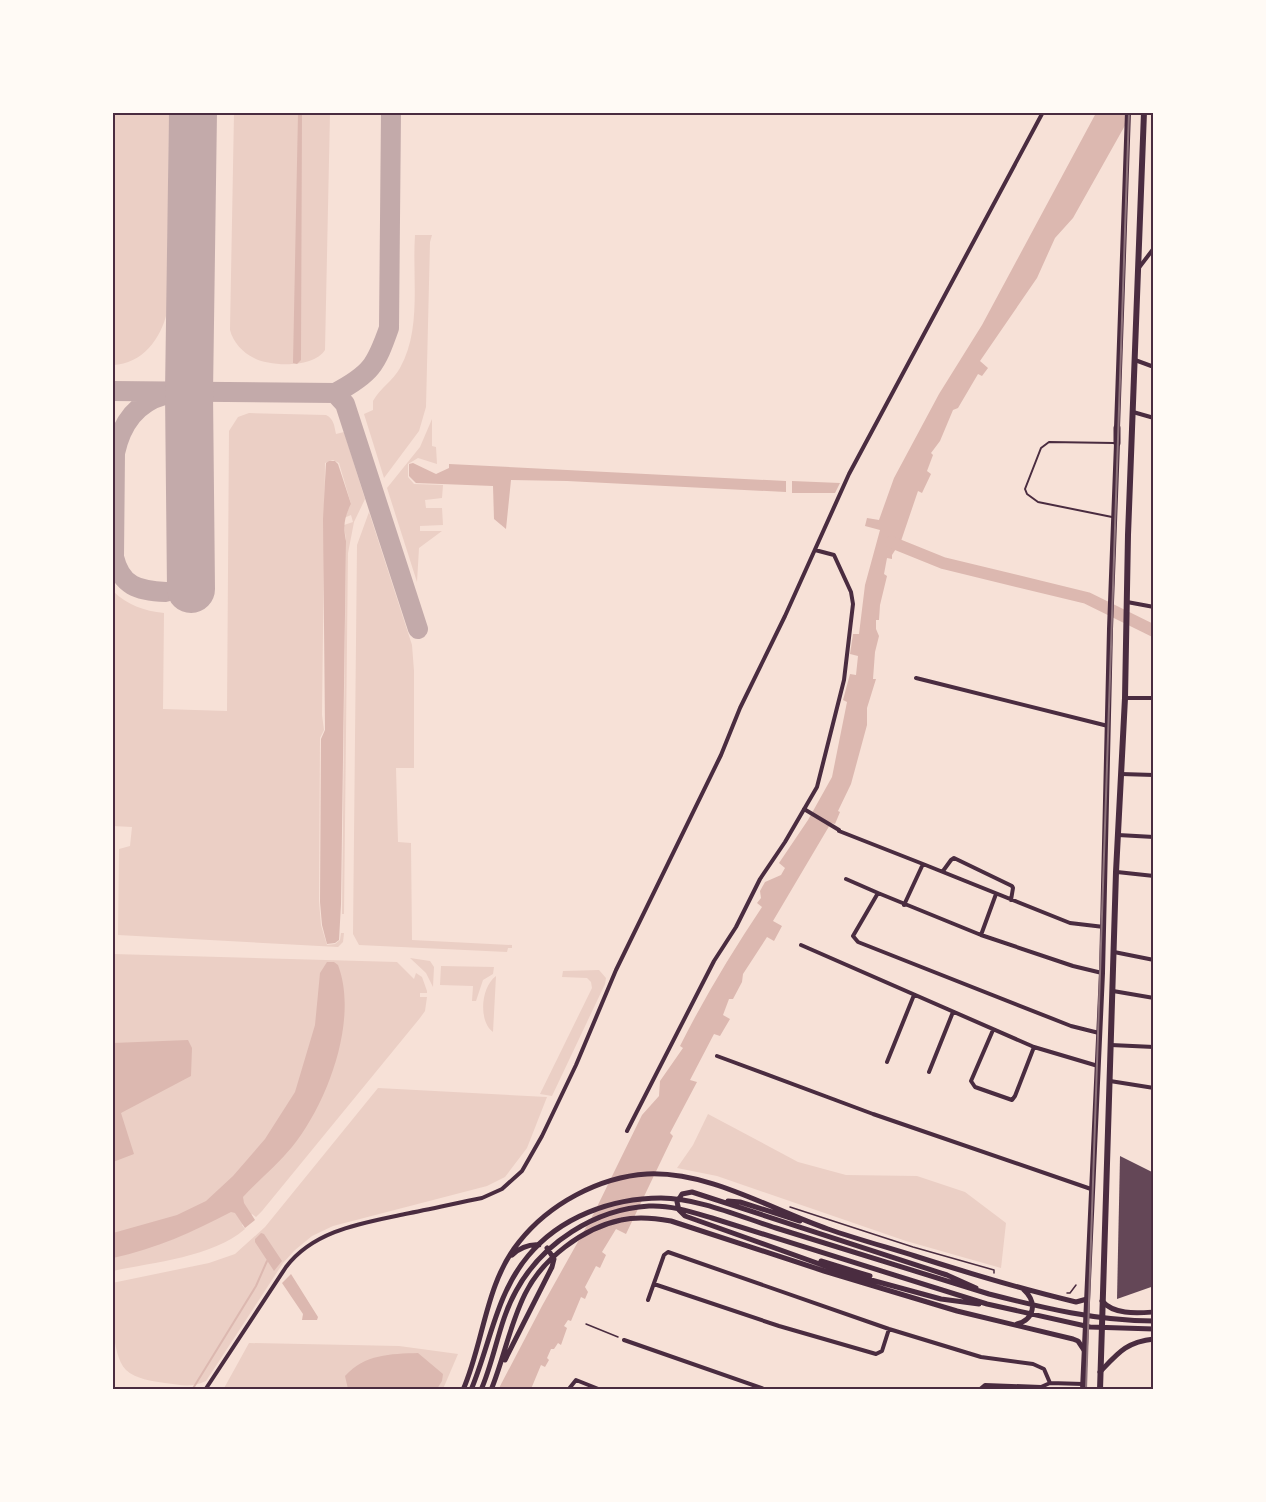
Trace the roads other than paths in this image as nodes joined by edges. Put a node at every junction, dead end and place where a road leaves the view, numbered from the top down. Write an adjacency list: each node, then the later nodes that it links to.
1 (1042, 112): 13 (street)
2 (1128, 112): 10 (main road)
3 (1144, 112): 5 (main road)
4 (1154, 248): 5 (street)
5 (1138, 269): 6 (main road)
6 (1134, 360): 7 (street); 8 (main road)
7 (1154, 368)
8 (1133, 411): 9 (street); 14 (main road)
9 (1154, 418)
10 (1117, 428): 11 (highway)
11 (1117, 443): 12 (main road); 12 (lane)
12 (1114, 518): 19 (main road)
13 (815, 550): 23 (street); 83 (street)
14 (1126, 605): 15 (street); 17 (main road)
15 (1154, 607)
16 (916, 678): 19 (street)
17 (1125, 698): 18 (street); 21 (main road)
18 (1154, 698)
19 (1108, 726): 20 (main road)
20 (1108, 773): 21 (main road); 28 (main road)
21 (1121, 774): 22 (street); 24 (main road)
22 (1154, 775)
23 (803, 809): 26 (street); 57 (street)
24 (1118, 834): 25 (street); 29 (main road)
25 (1154, 837)
26 (923, 864): 27 (street); 35 (street)
27 (943, 871): 33 (street); 34 (street)
28 (1105, 871): 29 (main road); 36 (main road)
29 (1116, 871): 30 (street); 39 (main road)
30 (1154, 876)
31 (846, 879): 32 (street)
32 (878, 893): 35 (street); 47 (street)
33 (996, 894): 34 (street); 37 (street)
34 (1011, 900): 36 (street)
35 (904, 905): 37 (street)
36 (1104, 927): 41 (main road)
37 (981, 935): 41 (street)
38 (801, 945): 43 (street)
39 (1113, 952): 40 (street); 42 (main road)
40 (1154, 960)
41 (1102, 973): 47 (main road)
42 (1112, 991): 44 (street); 48 (main road)
43 (914, 995): 45 (street); 52 (street)
44 (1154, 998)
45 (953, 1012): 46 (street); 54 (street)
46 (993, 1030): 49 (street); 49 (street)
47 (1100, 1033): 53 (main road)
48 (1111, 1045): 50 (street); 55 (main road)
49 (1034, 1047): 53 (street)
50 (1154, 1047)
51 (717, 1056): 58 (street)
52 (887, 1062)
53 (1099, 1067): 58 (main road)
54 (929, 1072)
55 (1110, 1082): 56 (street); 68 (main road)
56 (1154, 1088)
57 (627, 1131)
58 (1091, 1189): 66 (main road)
59 (717, 1200): 60 (main road); 61 (main road); 65 (main road)
60 (685, 1216): 69 (main road); 70 (main road)
61 (826, 1229): 62 (main road); 64 (main road)
62 (503, 1265): 80 (main road); 84 (main road)
63 (654, 1284): 67 (street); 74 (street); 74 (street)
64 (1020, 1288): 66 (main road); 73 (main road)
65 (989, 1294): 72 (main road); 85 (main road)
66 (1087, 1299): 78 (main road)
67 (648, 1300)
68 (1102, 1301): 71 (main road); 79 (main road)
69 (987, 1304): 75 (main road); 86 (main road)
70 (957, 1311): 73 (main road); 80 (main road)
71 (1154, 1312)
72 (1154, 1321)
73 (1009, 1323): 78 (main road)
74 (889, 1329): 81 (street)
75 (1154, 1329)
76 (1154, 1339): 79 (main road)
77 (624, 1340): 90 (street)
78 (1084, 1350): 82 (main road)
79 (1100, 1372): 92 (main road)
80 (497, 1375): 87 (main road)
81 (1050, 1383): 82 (street); 91 (street)
82 (1083, 1387)
83 (205, 1389)
84 (463, 1389)
85 (471, 1389)
86 (481, 1389)
87 (491, 1389)
88 (568, 1389): 89 (street)
89 (601, 1389)
90 (766, 1389)
91 (979, 1389)
92 (1100, 1389)

